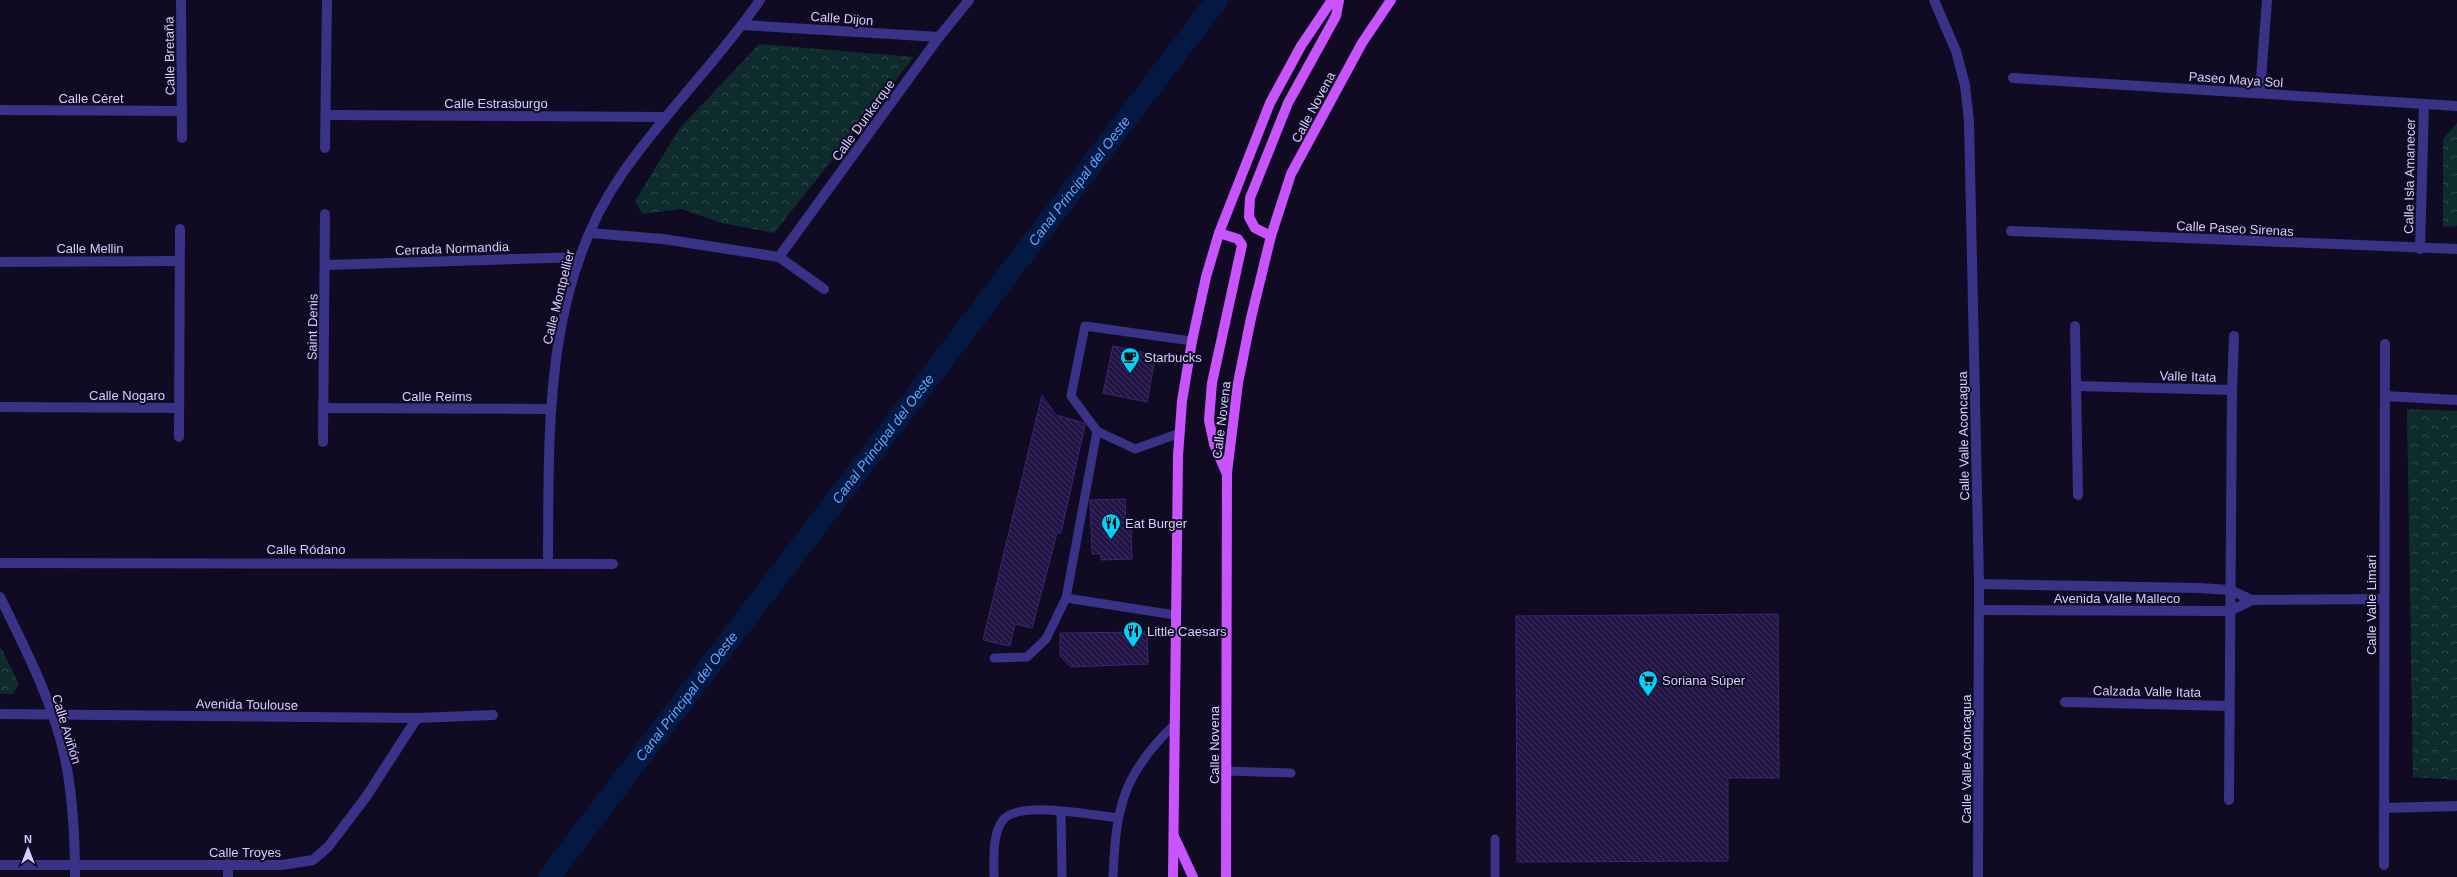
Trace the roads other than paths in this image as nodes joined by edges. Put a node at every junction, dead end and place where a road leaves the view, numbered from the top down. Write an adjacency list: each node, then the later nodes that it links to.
1 (181, 0): 17 (street, Calle Bretaña)
2 (327, 0): 18 (street)
3 (760, 0): 10 (street, Calle Montpellier)
4 (969, 0): 11 (street, Calle Dunkerque)
5 (1332, 0): 26 (main road)
6 (1339, 0): 27 (main road)
7 (1391, 0): 27 (main road, Calle Novena)
8 (1934, 0): 57 (street, Calle Valle Aconcagua)
9 (2267, 0): 13 (street)
10 (742, 25): 11 (street, Calle Dijon); 19 (street, Calle Montpellier)
11 (939, 37): 31 (street, Calle Dunkerque)
12 (2014, 78): 13 (street, Paseo Maya Sol)
13 (2260, 93): 14 (street, Paseo Maya Sol)
14 (2424, 104): 15 (street, Paseo Maya Sol); 28 (street, Calle Isla Amanecer)
15 (2457, 106)
16 (0, 110): 17 (street, Calle Céret)
17 (182, 111): 20 (street, Calle Bretaña)
18 (326, 115): 19 (street, Calle Estrasburgo); 21 (street)
19 (665, 117): 25 (street, Calle Montpellier)
20 (182, 138)
21 (325, 148)
22 (325, 214): 34 (street, Saint Denis)
23 (180, 229): 32 (street, Calle Nogaro)
24 (2011, 231): 28 (street, Calle Paseo Sirenas)
25 (590, 233): 30 (street, Calle Montpellier); 31 (street)
26 (1219, 233): 38 (main road); 52 (main road)
27 (1271, 236): 52 (main road, Calle Novena)
28 (2420, 249): 29 (street, Calle Paseo Sirenas)
29 (2457, 249)
30 (580, 257): 34 (street, Cerrada Normandia); 47 (street, Calle Montpellier)
31 (779, 257): 35 (street)
32 (179, 261): 33 (street, Calle Mellin); 45 (street, Calle Nogaro)
33 (0, 262)
34 (326, 265): 46 (street, Saint Denis)
35 (824, 289)
36 (2075, 326): 40 (street)
37 (2234, 336): 41 (street)
38 (1192, 341): 48 (lane); 49 (main road)
39 (2385, 344): 42 (street, Calle Valle Limari)
40 (2077, 386): 41 (street, Valle Itata); 53 (street)
41 (2232, 390): 58 (street, Valle Itata)
42 (2385, 396): 43 (street); 61 (street, Calle Valle Limari)
43 (2457, 400)
44 (0, 407): 45 (street, Calle Nogaro)
45 (179, 408): 50 (street)
46 (324, 408): 47 (street, Calle Reims); 51 (street, Saint Denis)
47 (550, 409): 54 (street, Calle Montpellier)
48 (1097, 431): 49 (lane); 60 (lane)
49 (1180, 434): 65 (main road)
50 (179, 437)
51 (323, 442)
52 (1227, 473): 74 (main road, Calle Novena)
53 (2078, 495)
54 (548, 562): 55 (street, Calle Ródano); 56 (street, Calle Ródano)
55 (0, 563)
56 (613, 564)
57 (1979, 584): 58 (street, Avenida Valle Malleco); 63 (street, Calle Valle Aconcagua)
58 (2230, 590): 62 (street, Avenida Valle Malleco); 64 (street)
59 (0, 597): 70 (street, Calle Aviñón)
60 (1066, 598): 65 (lane); 66 (lane)
61 (2384, 599): 62 (street, Avenida Valle Malleco); 78 (street, Calle Valle Limari)
62 (2252, 600): 64 (street, Avenida Valle Malleco)
63 (1979, 610): 64 (street, Avenida Valle Malleco); 96 (street, Calle Valle Aconcagua)
64 (2230, 611): 68 (street)
65 (1175, 614): 73 (main road)
66 (994, 658)
67 (2065, 702): 68 (street, Calzada Valle Itata)
68 (2229, 706): 76 (street)
69 (0, 714): 70 (street, Avenida Toulouse)
70 (51, 714): 72 (street, Avenida Toulouse); 85 (street, Calle Aviñón)
71 (493, 715): 72 (street, Avenida Toulouse)
72 (417, 718): 84 (street, Calle Troyes)
73 (1174, 725): 80 (lane); 81 (main road)
74 (1227, 771): 75 (lane); 94 (main road, Calle Novena)
75 (1291, 773)
76 (2229, 800)
77 (2457, 806): 78 (street)
78 (2385, 808): 86 (street, Calle Valle Limari)
79 (1061, 812): 80 (lane); 89 (lane); 90 (lane)
80 (1117, 818): 91 (lane)
81 (1173, 833): 92 (main road); 93 (main road)
82 (1495, 839): 95 (lane)
83 (0, 864): 85 (street, Calle Troyes)
84 (228, 864): 85 (street, Calle Troyes); 88 (street)
85 (75, 865): 87 (street, Calle Aviñón)
86 (2384, 865)
87 (75, 877)
88 (228, 877)
89 (994, 877)
90 (1062, 877)
91 (1113, 877)
92 (1173, 877)
93 (1193, 877)
94 (1226, 877)
95 (1495, 877)
96 (1978, 877)

